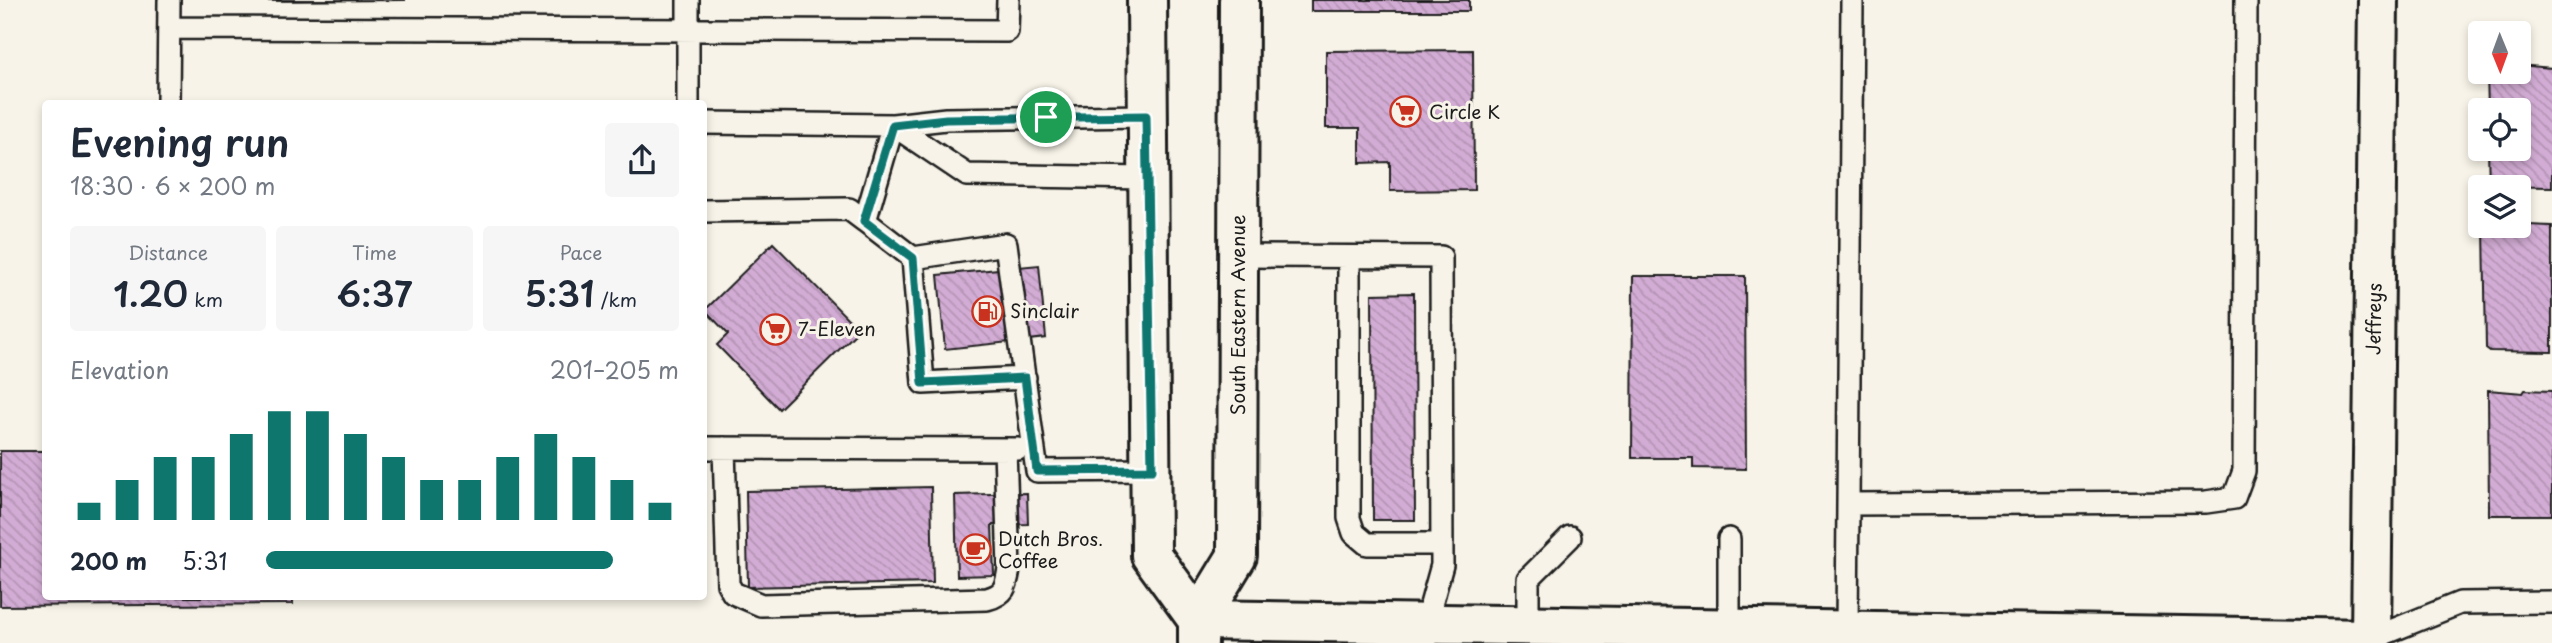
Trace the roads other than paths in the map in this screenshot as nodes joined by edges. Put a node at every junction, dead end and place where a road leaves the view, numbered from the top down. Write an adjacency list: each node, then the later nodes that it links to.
1 (169, 0): 9 (lane)
2 (688, 0): 10 (lane)
3 (1007, 0): 10 (lane)
4 (1147, 0): 13 (street)
5 (1239, 0): 19 (street, South Eastern Avenue)
6 (1852, 0): 27 (lane)
7 (2246, 0): 27 (lane)
8 (2378, 0): 37 (street, Jeffreys)
9 (169, 28): 10 (lane); 11 (lane)
10 (688, 32): 12 (lane)
11 (168, 100)
12 (688, 100)
13 (1146, 116): 15 (lane); 16 (street)
14 (707, 123): 15 (lane)
15 (893, 125): 16 (lane); 18 (lane)
16 (1146, 178): 26 (street)
17 (707, 211): 18 (lane)
18 (864, 221): 21 (lane)
19 (1239, 256): 20 (lane); 35 (street, South Eastern Avenue)
20 (1349, 257): 30 (lane); 30 (lane)
21 (913, 258): 22 (lane); 22 (lane)
22 (1025, 378): 25 (lane)
23 (714, 448): 24 (lane); 24 (lane)
24 (1004, 449): 25 (lane)
25 (1034, 450): 26 (lane)
26 (1152, 470): 35 (street)
27 (1849, 504): 34 (lane)
28 (1570, 537): 32 (lane)
29 (1729, 538): 33 (lane)
30 (1441, 544): 36 (lane)
31 (2552, 602): 37 (lane)
32 (1528, 624): 33 (street); 36 (street)
33 (1729, 628): 34 (street)
34 (1847, 630): 37 (street)
35 (1198, 631): 36 (street)
36 (1426, 633)
37 (2376, 641)

